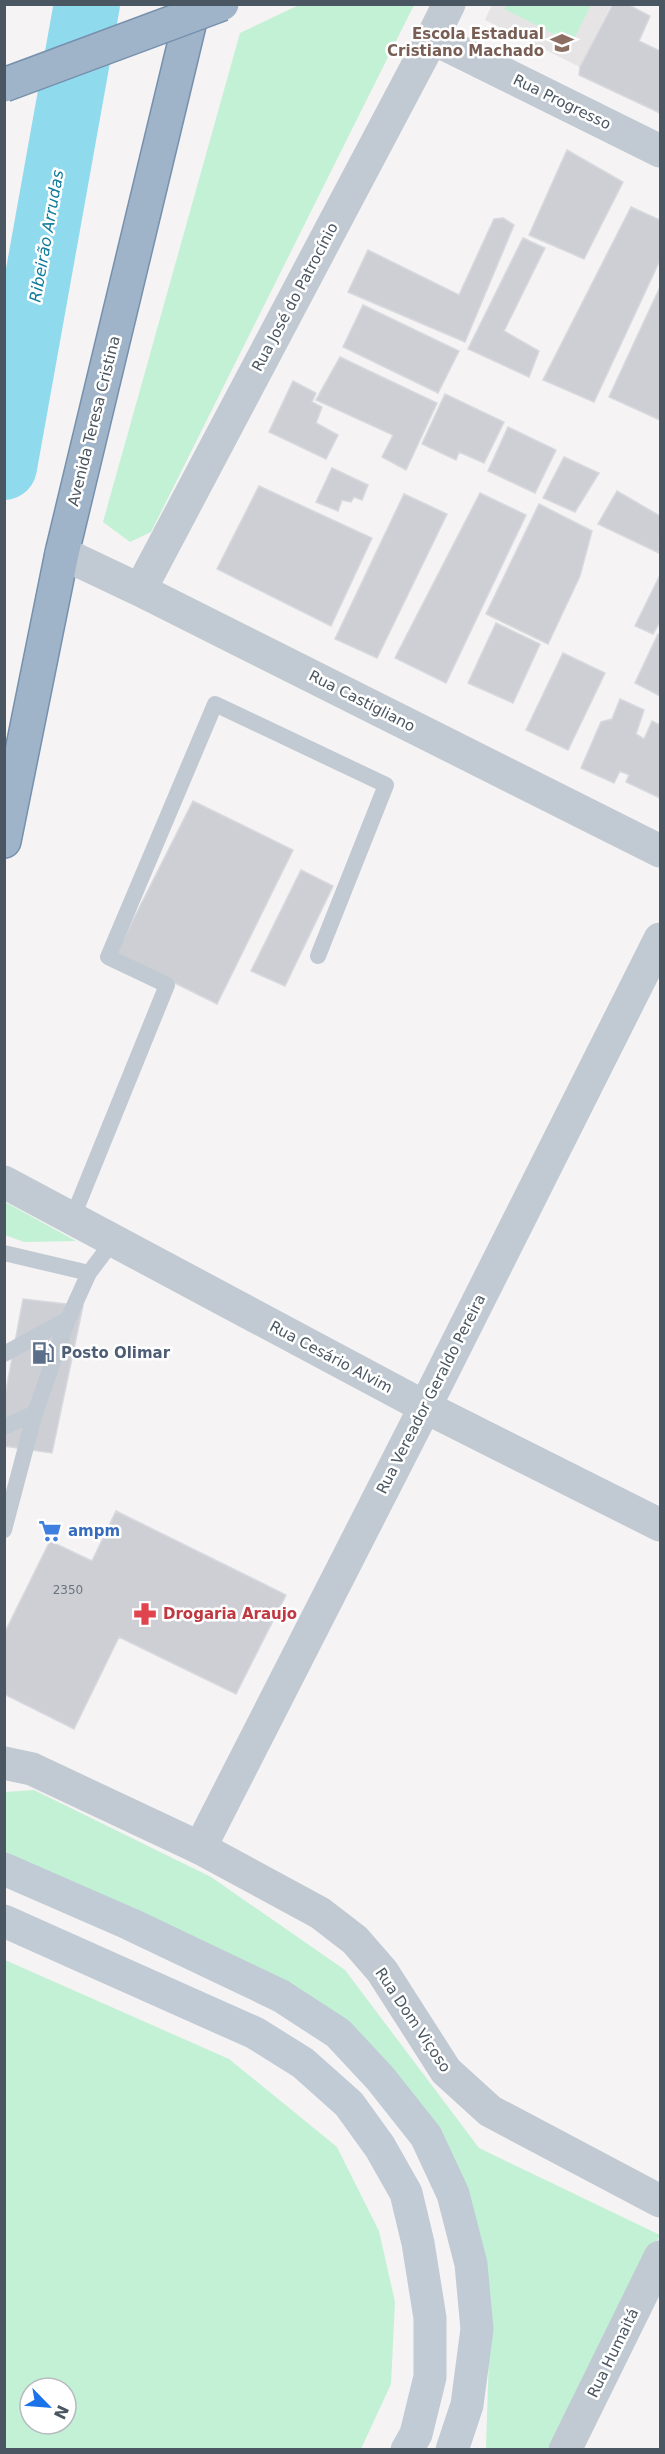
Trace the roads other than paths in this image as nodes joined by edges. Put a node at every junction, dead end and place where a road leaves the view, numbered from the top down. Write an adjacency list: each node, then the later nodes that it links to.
1 (194, 4): 7 (highway, Avenida Teresa Cristina)
2 (222, 4): 5 (highway, bridge)
3 (449, 4): 4 (street, Rua José do Patrocínio)
4 (432, 38): 6 (street, Rua Progresso); 8 (street, Rua José do Patrocínio)
5 (4, 85)
6 (660, 151)
7 (62, 553): 8 (street, Rua Castigliano); 9 (highway, Avenida Teresa Cristina)
8 (140, 590): 10 (street, Rua Castigliano)
9 (4, 840)
10 (660, 851)
11 (660, 939): 20 (street, Rua Vereador Geraldo Pereira)
12 (318, 956): 14 (lane)
13 (4, 1182): 14 (street, Rua Cesário Alvim)
14 (72, 1219): 15 (street, Rua Cesário Alvim)
15 (113, 1241): 17 (lane); 20 (street, Rua Cesário Alvim)
16 (4, 1253): 17 (lane)
17 (89, 1274): 18 (lane)
18 (68, 1319): 19 (lane); 21 (lane)
19 (4, 1354)
20 (425, 1407): 24 (street, Rua Cesário Alvim); 27 (street, Rua Vereador Geraldo Pereira)
21 (34, 1413): 22 (lane); 23 (lane)
22 (4, 1428)
23 (11, 1479): 25 (lane)
24 (660, 1524)
25 (4, 1530)
26 (4, 1763): 27 (street, Rua Dom Viçoso)
27 (200, 1848): 30 (street, Rua Dom Viçoso)
28 (4, 1869): 33 (main road)
29 (4, 1921): 32 (main road)
30 (660, 2201)
31 (660, 2257): 34 (street, Rua Humaitá)
32 (407, 2450)
33 (452, 2450)
34 (565, 2450)

